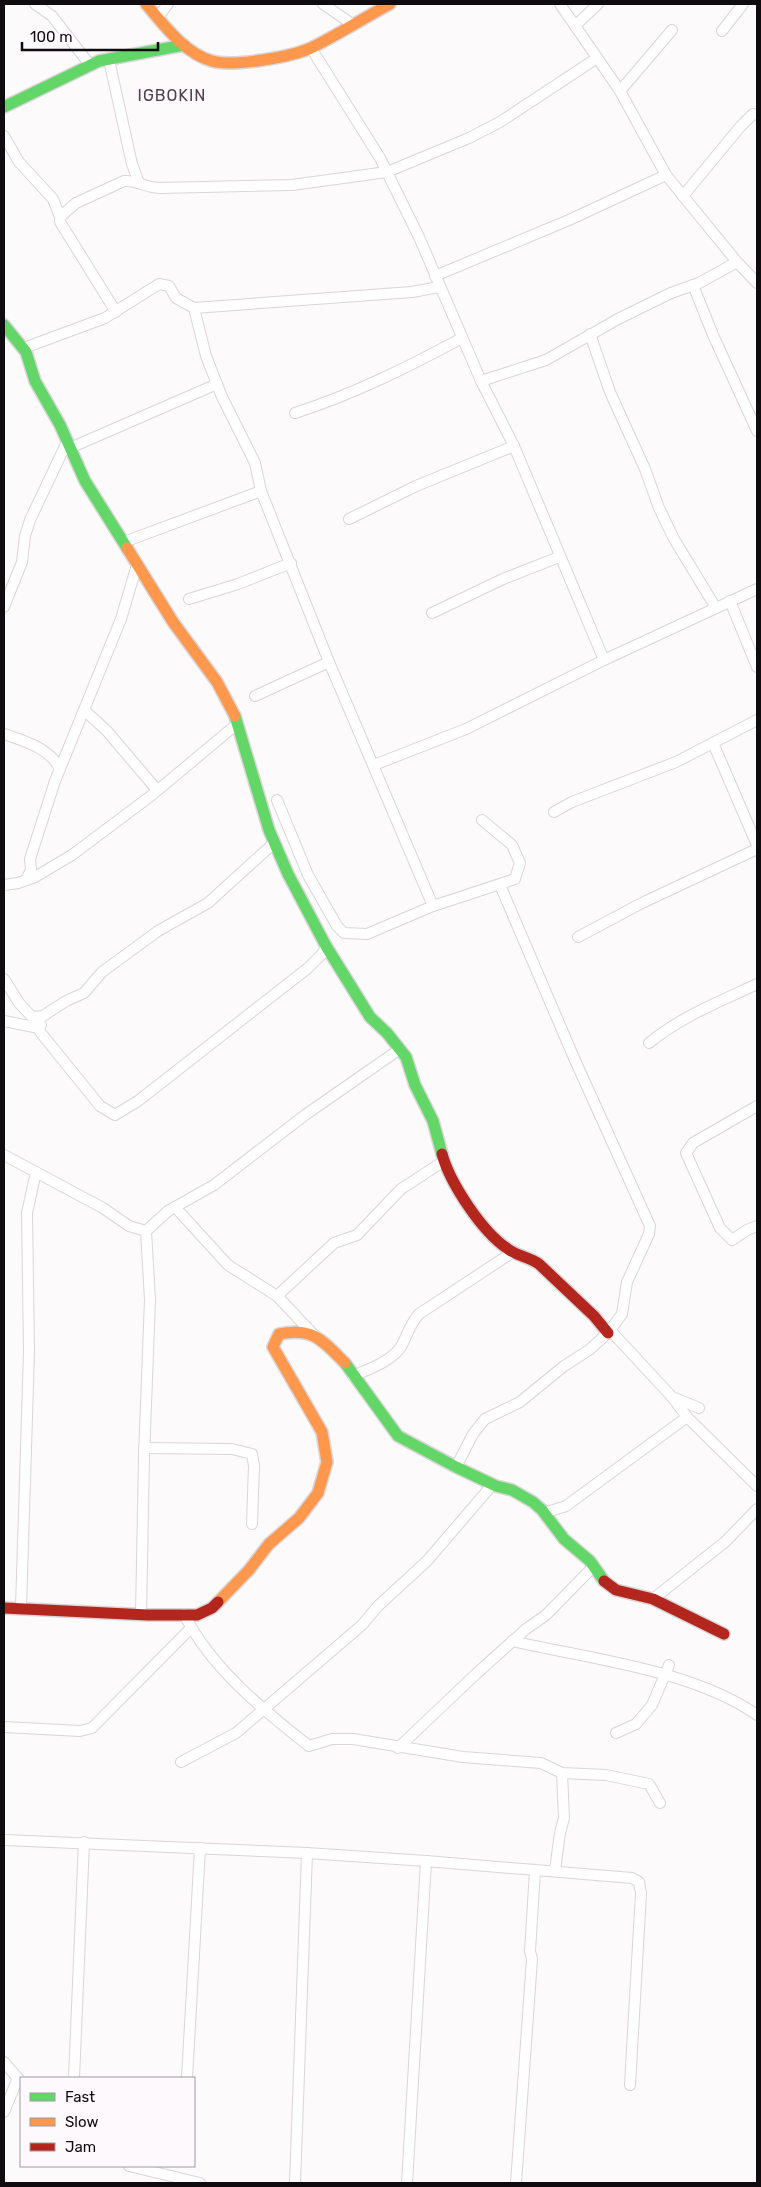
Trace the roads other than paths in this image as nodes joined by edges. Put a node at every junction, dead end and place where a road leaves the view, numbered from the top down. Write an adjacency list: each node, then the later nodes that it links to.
1 (35, 4): 18 (street)
2 (146, 4): 9 (street)
3 (168, 4): 9 (street)
4 (323, 4): 10 (street)
5 (390, 4): 10 (street)
6 (560, 4): 11 (street)
7 (598, 4): 11 (street)
8 (743, 4): 13 (street)
9 (158, 17): 14 (street)
10 (352, 24): 15 (street)
11 (575, 26): 16 (street)
12 (672, 30): 19 (street)
13 (722, 31)
14 (184, 45): 15 (street); 17 (street)
15 (311, 48): 23 (street)
16 (597, 58): 19 (street); 23 (street)
17 (109, 60): 18 (street); 25 (street)
18 (90, 65): 20 (street)
19 (620, 91): 24 (street)
20 (4, 107)
21 (757, 115): 26 (street)
22 (4, 136): 27 (street)
23 (387, 172): 25 (street); 31 (street)
24 (666, 174): 26 (street); 31 (street)
25 (140, 183): 28 (street)
26 (682, 196): 30 (street)
27 (53, 199): 28 (street); 29 (street)
28 (73, 205): 29 (street)
29 (60, 217): 36 (street)
30 (736, 262): 32 (street); 33 (street)
31 (435, 276): 34 (street)
32 (757, 283)
33 (694, 285): 38 (street); 44 (street)
34 (439, 287): 35 (street); 39 (street)
35 (194, 308): 36 (street); 42 (street)
36 (116, 312): 40 (street)
37 (4, 325): 40 (street)
38 (590, 334): 41 (street); 57 (street)
39 (462, 338): 41 (street); 43 (street)
40 (24, 348): 45 (street)
41 (481, 381): 46 (street)
42 (217, 384): 45 (street); 47 (street)
43 (295, 413)
44 (756, 427)
45 (68, 445): 49 (street); 56 (street)
46 (514, 446): 48 (street); 50 (street)
47 (261, 491): 49 (street); 51 (street)
48 (349, 518)
49 (124, 542): 52 (street)
50 (559, 556): 58 (street); 59 (street)
51 (290, 564): 54 (street); 60 (street)
52 (137, 565): 63 (street); 65 (street)
53 (757, 589): 55 (street)
54 (189, 599)
55 (730, 601): 57 (street); 61 (street)
56 (4, 607)
57 (716, 608): 59 (street)
58 (432, 613)
59 (604, 660): 69 (street)
60 (329, 662): 62 (street); 69 (street)
61 (757, 667)
62 (255, 696)
63 (84, 710): 68 (street); 70 (street)
64 (757, 720): 67 (street)
65 (237, 724): 70 (street); 74 (street)
66 (4, 734): 68 (street)
67 (713, 743): 72 (street); 75 (street)
68 (60, 762): 77 (street)
69 (374, 765): 80 (street)
70 (156, 790): 77 (street)
71 (276, 800): 80 (street)
72 (554, 812)
73 (482, 820): 79 (street)
74 (274, 843): 82 (street); 85 (street)
75 (757, 845)
76 (757, 849): 81 (street)
77 (35, 872): 78 (street)
78 (4, 884)
79 (500, 885): 80 (street); 99 (street)
80 (433, 906)
81 (578, 937)
82 (326, 946): 87 (street); 89 (street)
83 (4, 979): 85 (street)
84 (757, 984): 88 (street)
85 (38, 1017): 87 (street)
86 (4, 1021): 87 (street)
87 (39, 1028)
88 (649, 1043)
89 (400, 1049): 92 (street); 94 (street)
90 (757, 1106): 95 (street)
91 (4, 1155): 93 (street)
92 (444, 1161): 97 (street); 98 (street)
93 (36, 1172): 96 (street); 115 (street)
94 (175, 1207): 96 (street); 98 (street)
95 (757, 1226)
96 (146, 1231): 105 (street)
97 (508, 1252): 99 (street); 101 (street)
98 (277, 1296): 100 (street)
99 (609, 1332): 102 (street); 106 (street)
100 (315, 1336): 101 (street); 116 (street)
101 (353, 1376): 106 (street)
102 (672, 1397): 103 (street); 104 (street)
103 (699, 1408)
104 (687, 1417): 108 (street); 110 (street)
105 (144, 1448): 111 (street); 117 (street)
106 (456, 1467): 107 (street)
107 (493, 1484): 110 (street); 123 (street)
108 (757, 1486)
109 (757, 1509): 113 (street)
110 (544, 1513): 112 (street)
111 (252, 1524)
112 (593, 1567): 113 (street); 120 (street)
113 (653, 1599): 119 (street)
114 (4, 1608): 115 (street)
115 (21, 1608): 117 (street)
116 (184, 1614): 117 (street); 118 (street)
117 (141, 1615)
118 (191, 1628): 123 (street); 125 (street)
119 (724, 1634)
120 (512, 1641): 122 (street); 127 (street)
121 (669, 1665): 122 (street)
122 (664, 1675): 124 (street); 126 (street)
123 (265, 1708): 127 (street); 128 (street)
124 (757, 1715)
125 (4, 1728)
126 (616, 1733)
127 (398, 1748): 129 (street)
128 (181, 1762)
129 (562, 1773): 130 (street); 136 (street)
130 (660, 1803)
131 (4, 1840): 132 (street)
132 (84, 1842): 133 (street); 139 (street)
133 (200, 1848): 134 (street); 140 (street)
134 (307, 1853): 135 (street); 149 (street)
135 (426, 1861): 137 (street); 150 (street)
136 (555, 1870): 137 (street); 142 (street)
137 (535, 1871): 151 (street)
138 (4, 2062): 141 (street)
139 (74, 2077)
140 (187, 2077)
141 (19, 2080): 143 (street)
142 (630, 2085)
143 (17, 2090): 144 (street)
144 (4, 2112)
145 (133, 2167): 147 (street)
146 (179, 2167): 147 (street)
147 (178, 2177): 148 (street)
148 (200, 2183)
149 (295, 2183)
150 (407, 2183)
151 (516, 2183)

